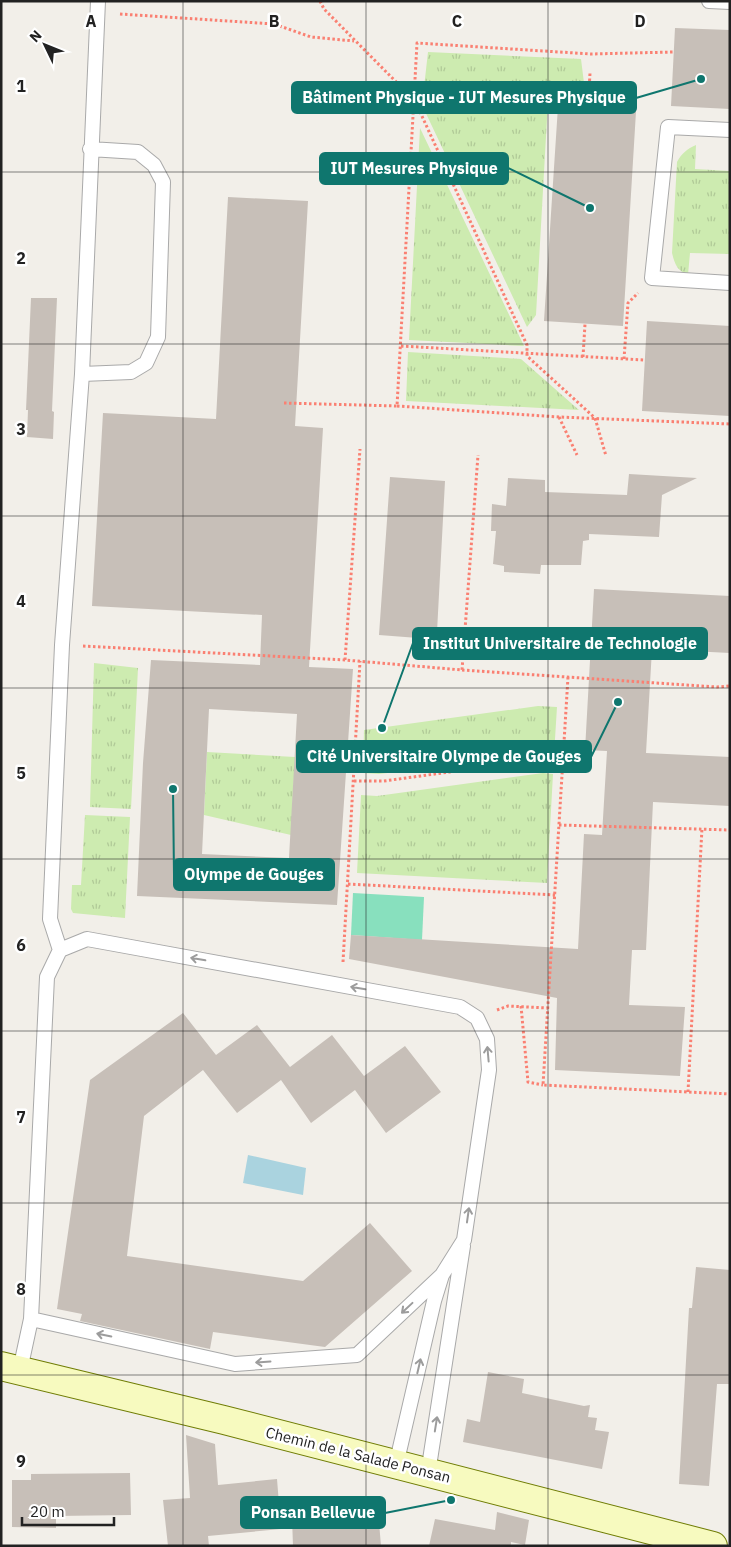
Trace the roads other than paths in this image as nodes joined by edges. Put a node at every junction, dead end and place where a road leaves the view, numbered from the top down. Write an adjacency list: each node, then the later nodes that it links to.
1 (709, 1): 2 (lane)
2 (730, 2)
3 (98, 7): 5 (lane)
4 (730, 130): 6 (lane)
5 (90, 149): 7 (lane); 7 (lane)
6 (730, 283)
7 (82, 374): 8 (lane)
8 (60, 950): 9 (lane, one-way to 8); 11 (lane)
9 (464, 1240): 10 (lane); 14 (lane, one-way to 9)
10 (442, 1275): 11 (lane, one-way to 11); 13 (lane, one-way to 10)
11 (31, 1320): 12 (lane)
12 (11, 1368): 13 (street, Chemin de la Salade Ponsan)
13 (396, 1464): 14 (street, Chemin de la Salade Ponsan)
14 (428, 1473): 15 (street, Chemin de la Salade Ponsan)
15 (713, 1546)

